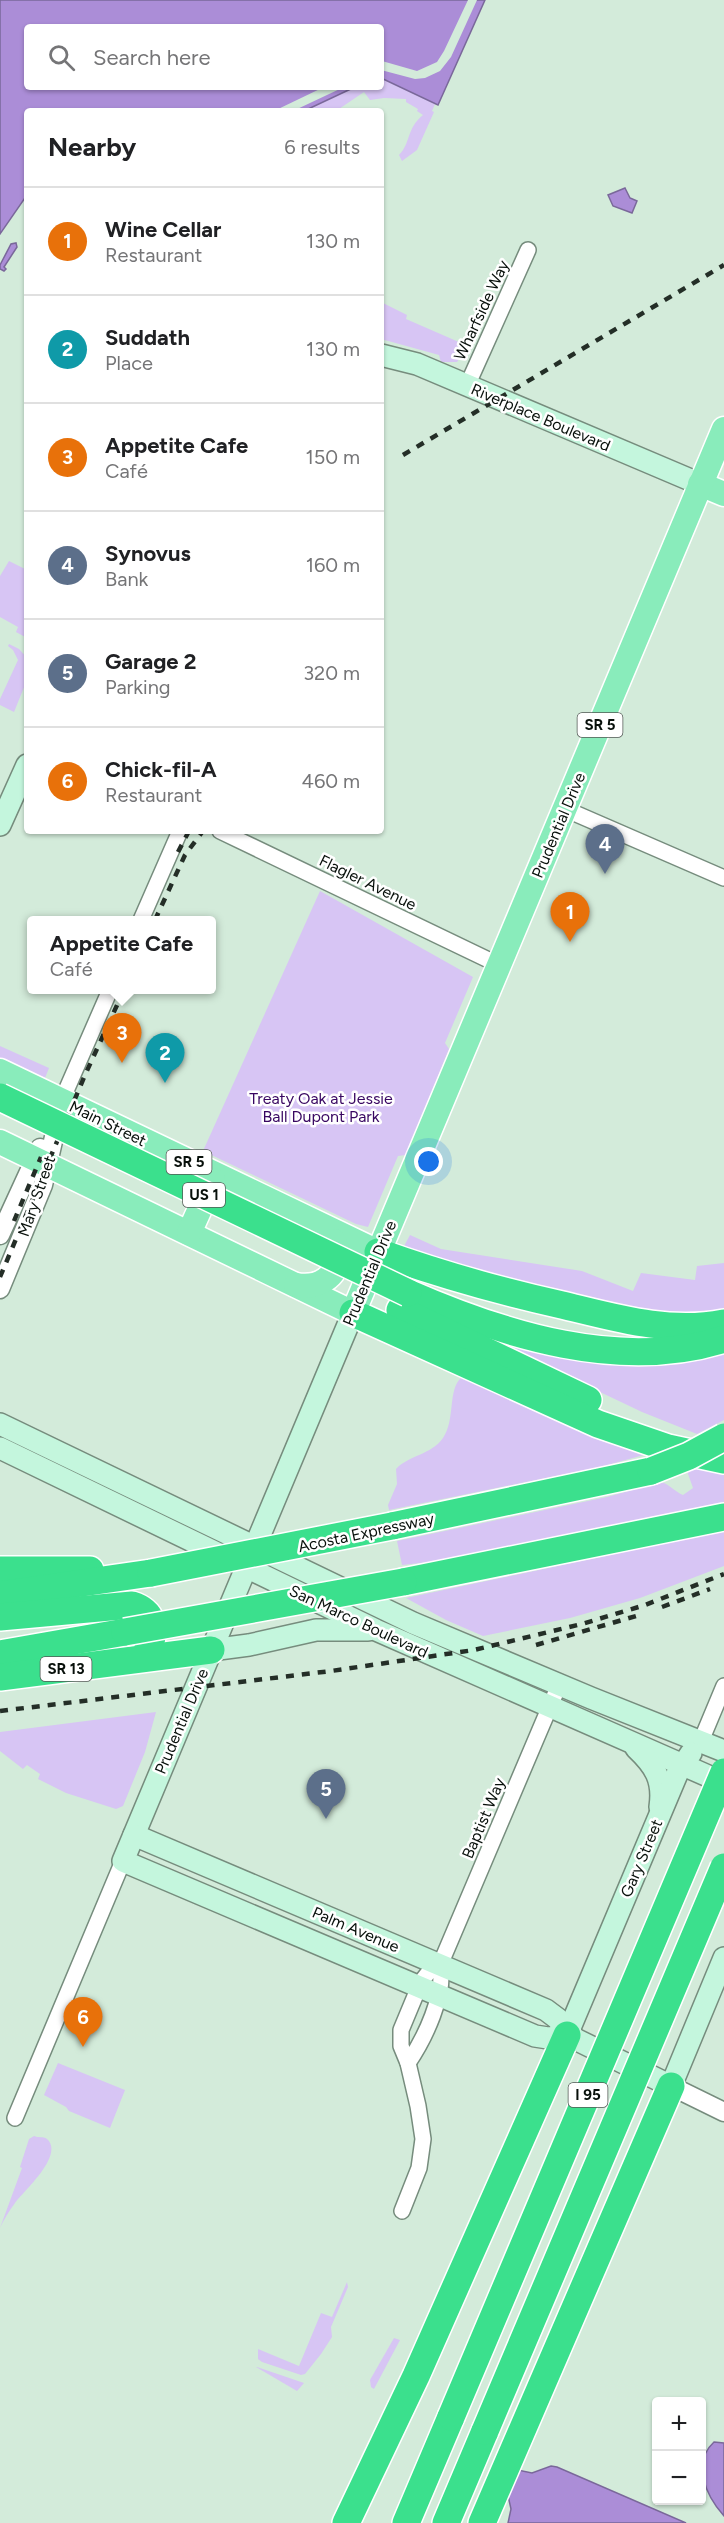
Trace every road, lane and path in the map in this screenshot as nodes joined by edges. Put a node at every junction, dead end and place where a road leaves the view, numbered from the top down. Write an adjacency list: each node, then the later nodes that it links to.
1 (528, 250): 3 (street, Wharfside Way)
2 (384, 356): 3 (main road, Riverplace Boulevard)
3 (467, 386): 5 (main road, Riverplace Boulevard)
4 (724, 429): 5 (main road, Prudential Drive / SR 5)
5 (700, 484): 6 (main road); 8 (main road, Prudential Drive / SR 5)
6 (724, 494)
7 (24, 772): 9 (main road)
8 (565, 809): 12 (street); 14 (main road, Prudential Drive / SR 5)
9 (0, 825)
10 (179, 834): 13 (street)
11 (226, 834): 14 (street, Flagler Avenue)
12 (724, 878)
13 (143, 916)
14 (499, 965): 26 (main road, Prudential Drive / SR 5)
15 (108, 994): 18 (street, Mary Street)
16 (0, 1071): 18 (main road, Main Street / SR 5)
17 (0, 1097): 29 (highway, US 1, bridge)
18 (62, 1100): 21 (street, Mary Street); 22 (main road, Main Street / SR 5)
19 (0, 1117): 29 (highway, US 1)
20 (0, 1142): 21 (main road)
21 (42, 1162): 24 (main road); 25 (street, Mary Street); 28 (street, Mary Street)
22 (215, 1175): 23 (main road, Main Street / SR 5); 24 (main road)
23 (324, 1228): 26 (main road, Main Street / SR 5); 27 (main road)
24 (189, 1233): 27 (main road)
25 (0, 1235)
26 (378, 1252): 30 (main road, Prudential Drive / SR 5); 31 (highway)
27 (296, 1285): 30 (main road)
28 (0, 1289)
29 (404, 1302): 32 (highway, US 1); 36 (highway, US 1)
30 (353, 1313): 36 (highway); 38 (main road, Prudential Drive)
31 (724, 1323)
32 (724, 1339)
33 (0, 1424): 38 (main road, San Marco Boulevard)
34 (724, 1437): 41 (highway, Acosta Expressway, bridge)
35 (0, 1448): 39 (main road, San Marco Boulevard)
36 (724, 1459)
37 (724, 1517): 45 (highway, bridge)
38 (255, 1546): 39 (main road, Prudential Drive); 51 (main road, San Marco Boulevard)
39 (247, 1566): 44 (main road, San Marco Boulevard); 47 (main road, Prudential Drive)
40 (0, 1570): 41 (highway)
41 (151, 1573): 42 (highway, Acosta Expressway)
42 (0, 1595)
43 (0, 1617): 49 (highway)
44 (376, 1630): 47 (main road); 53 (main road, San Marco Boulevard)
45 (125, 1632): 46 (highway); 48 (highway)
46 (0, 1642)
47 (212, 1650): 49 (highway, SR 13); 61 (main road, Prudential Drive)
48 (0, 1654)
49 (132, 1661): 50 (highway, SR 13)
50 (0, 1677)
51 (559, 1685): 53 (street, Baptist Way); 55 (main road, San Marco Boulevard)
52 (724, 1686): 55 (street, Gary Street)
53 (550, 1707): 54 (main road, San Marco Boulevard); 67 (street, Baptist Way)
54 (628, 1740): 57 (main road, San Marco Boulevard); 60 (main road)
55 (701, 1741): 56 (main road, San Marco Boulevard); 57 (main road, Gary Street)
56 (724, 1751)
57 (683, 1765): 59 (main road, San Marco Boulevard); 60 (main road, Gary Street)
58 (724, 1772): 77 (highway, I 95, bridge)
59 (724, 1783)
60 (656, 1825): 70 (main road, Gary Street)
61 (134, 1834): 62 (main road, Prudential Drive); 65 (main road, Palm Avenue)
62 (123, 1861): 64 (main road, Palm Avenue); 74 (street, Prudential Drive)
63 (724, 1867): 78 (highway, I 95, bridge)
64 (190, 1890): 65 (main road); 68 (main road, Palm Avenue)
65 (327, 1917): 67 (main road, Palm Avenue)
66 (724, 1958): 72 (main road)
67 (440, 1965): 68 (street, Baptist Way); 69 (street, Baptist Way); 70 (main road, Palm Avenue)
68 (418, 1986): 69 (main road, Palm Avenue); 71 (street, Baptist Way)
69 (440, 1995): 70 (main road, Palm Avenue); 71 (street, Baptist Way)
70 (567, 2035): 72 (main road, Palm Avenue); 76 (highway)
71 (408, 2063): 75 (street, Baptist Way)
72 (671, 2086): 73 (street, Palm Avenue); 79 (highway)
73 (724, 2112)
74 (15, 2118)
75 (402, 2211)
76 (346, 2523)
77 (406, 2523)
78 (446, 2523)
79 (482, 2523)

